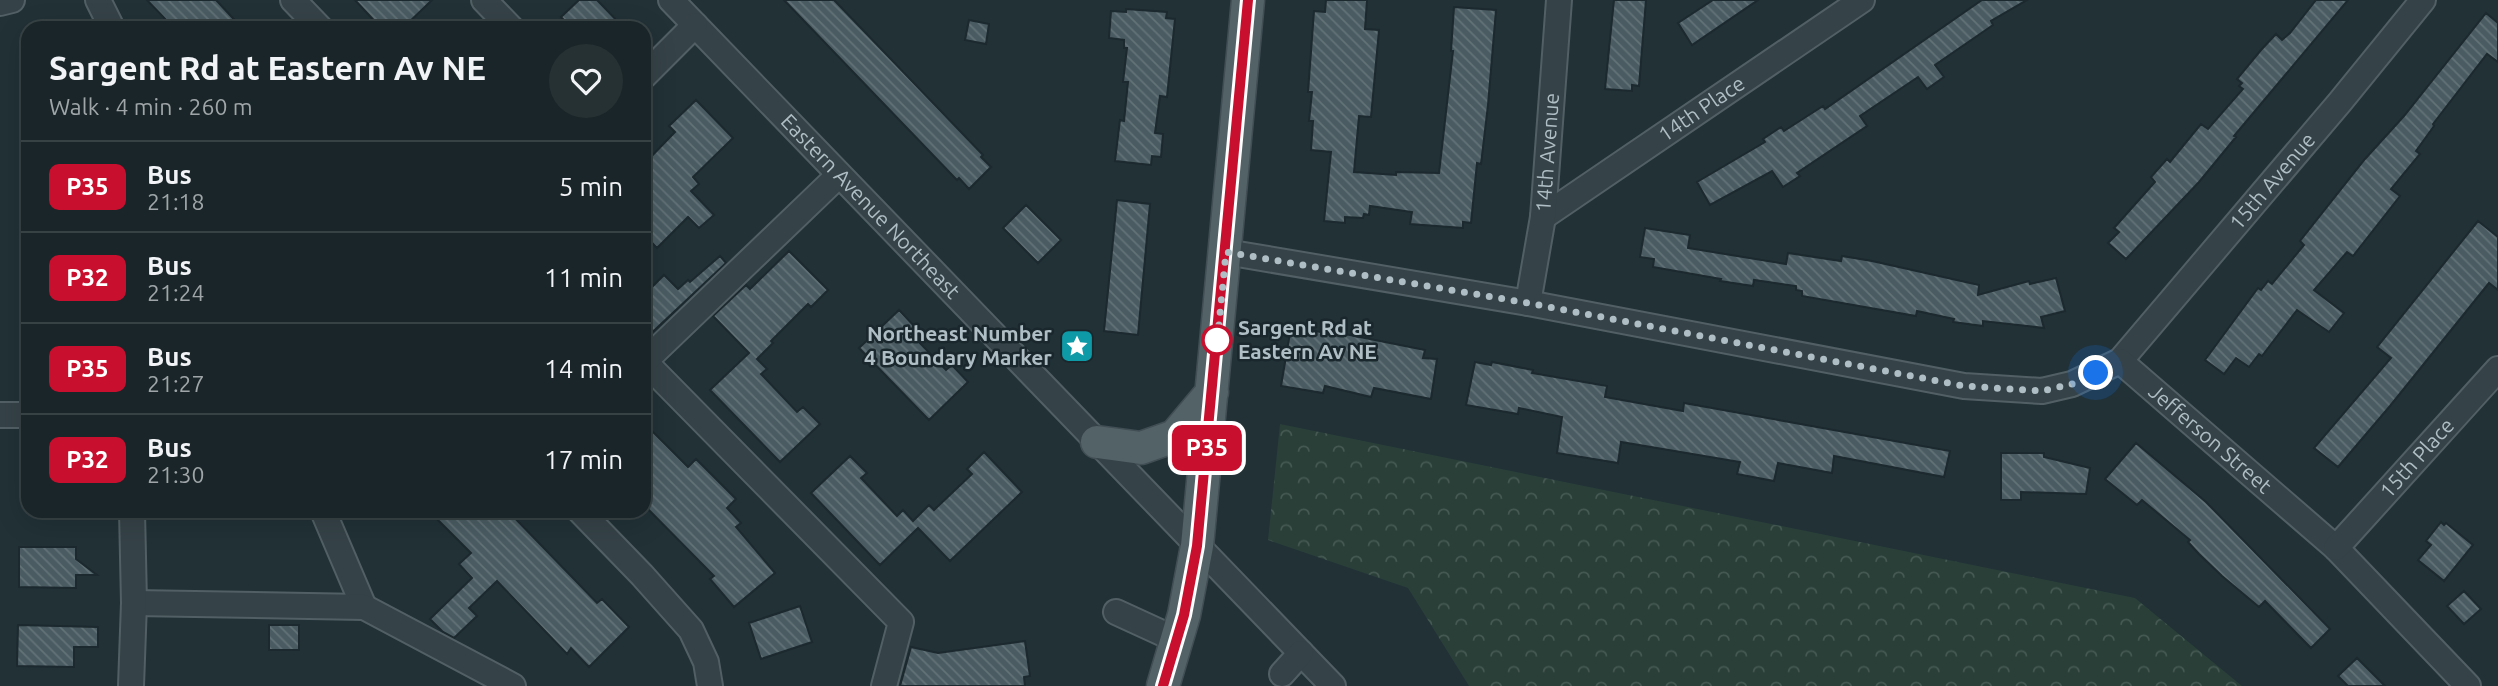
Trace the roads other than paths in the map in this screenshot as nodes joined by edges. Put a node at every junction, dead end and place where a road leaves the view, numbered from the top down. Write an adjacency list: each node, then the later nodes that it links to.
1 (12, 0): 10 (street)
2 (98, 0): 11 (street)
3 (293, 0): 12 (street)
4 (484, 0): 13 (street)
5 (671, 0): 14 (street, Eastern Avenue Northeast)
6 (1248, 0): 18 (main road)
7 (1559, 0): 17 (street, 14th Avenue)
8 (1862, 0): 17 (street, 14th Place)
9 (2423, 0): 21 (street, 15th Avenue)
10 (0, 3)
11 (108, 21)
12 (313, 21)
13 (504, 21)
14 (695, 25): 15 (street); 16 (street, Eastern Avenue Northeast)
15 (651, 69)
16 (839, 175): 20 (street); 27 (street, Eastern Avenue Northeast)
17 (1543, 217): 19 (street, 14th Avenue)
18 (1226, 252): 19 (street); 24 (main road)
19 (1528, 303): 21 (street)
20 (651, 354)
21 (2120, 361): 32 (street, Jefferson Street)
22 (651, 368): 42 (street)
23 (2497, 373): 32 (street, 15th Place)
24 (1212, 392): 27 (main road); 31 (main road)
25 (0, 415): 26 (street)
26 (21, 415)
27 (1097, 442): 31 (street, Eastern Avenue Northeast)
28 (132, 518): 33 (street)
29 (326, 518): 34 (street)
30 (587, 518): 41 (street)
31 (1197, 546): 36 (main road); 37 (street, Eastern Avenue Northeast)
32 (2336, 548): 45 (street, Jefferson Street)
33 (134, 603): 34 (street); 39 (street)
34 (364, 607): 40 (street)
35 (1116, 612): 36 (street)
36 (1177, 640): 43 (main road)
37 (1301, 653): 38 (street); 44 (street, Eastern Avenue Northeast)
38 (1282, 674)
39 (131, 686)
40 (513, 686)
41 (710, 686)
42 (884, 686)
43 (1163, 686)
44 (1333, 686)
45 (2468, 686)

